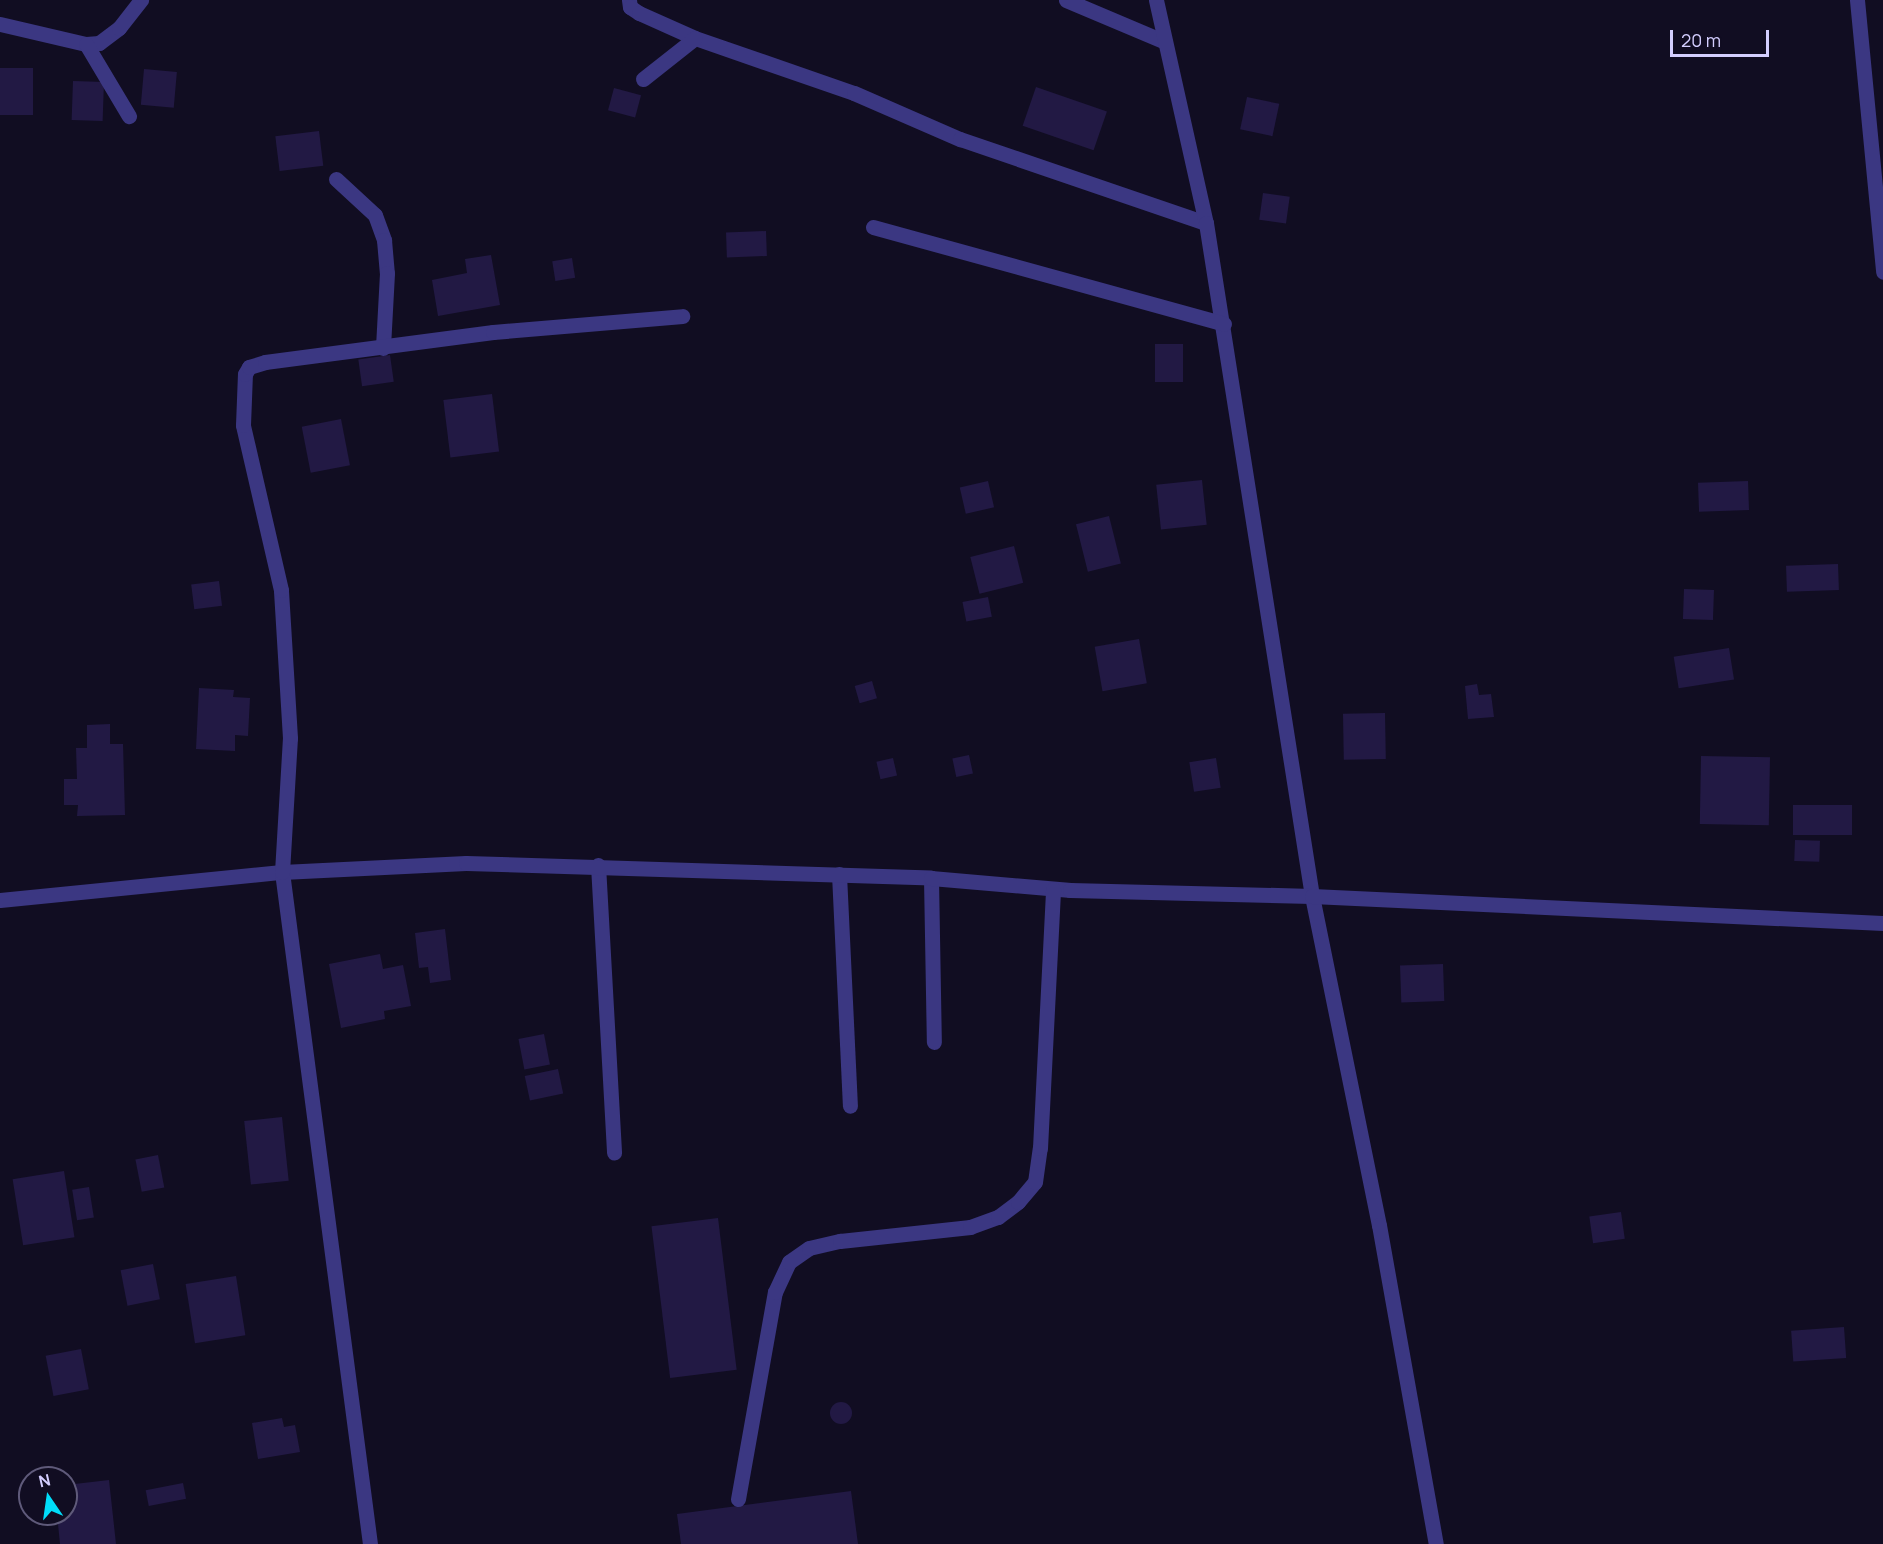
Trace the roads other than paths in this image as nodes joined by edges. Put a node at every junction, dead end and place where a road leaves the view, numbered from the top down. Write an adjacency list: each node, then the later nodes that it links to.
1 (141, 0): 9 (street)
2 (629, 0): 7 (street)
3 (1066, 0): 8 (street)
4 (1156, 0): 8 (street)
5 (1857, 0): 15 (street)
6 (0, 24): 9 (street)
7 (695, 38): 10 (street); 13 (street)
8 (1163, 41): 13 (street)
9 (86, 44): 11 (street)
10 (643, 79)
11 (129, 116)
12 (336, 179): 18 (street)
13 (1206, 223): 17 (street)
14 (873, 227): 17 (street)
15 (1883, 272)
16 (682, 316): 18 (street)
17 (1224, 324): 24 (street)
18 (383, 348): 20 (street)
19 (598, 865): 20 (street); 21 (street); 29 (street)
20 (282, 872): 25 (street); 31 (street)
21 (839, 874): 22 (street); 28 (street)
22 (931, 878): 23 (street); 27 (street)
23 (1053, 889): 24 (street); 30 (street)
24 (1312, 896): 26 (street); 32 (street)
25 (0, 900)
26 (1883, 923)
27 (934, 1042)
28 (850, 1106)
29 (614, 1153)
30 (738, 1499)
31 (370, 1544)
32 (1436, 1544)

